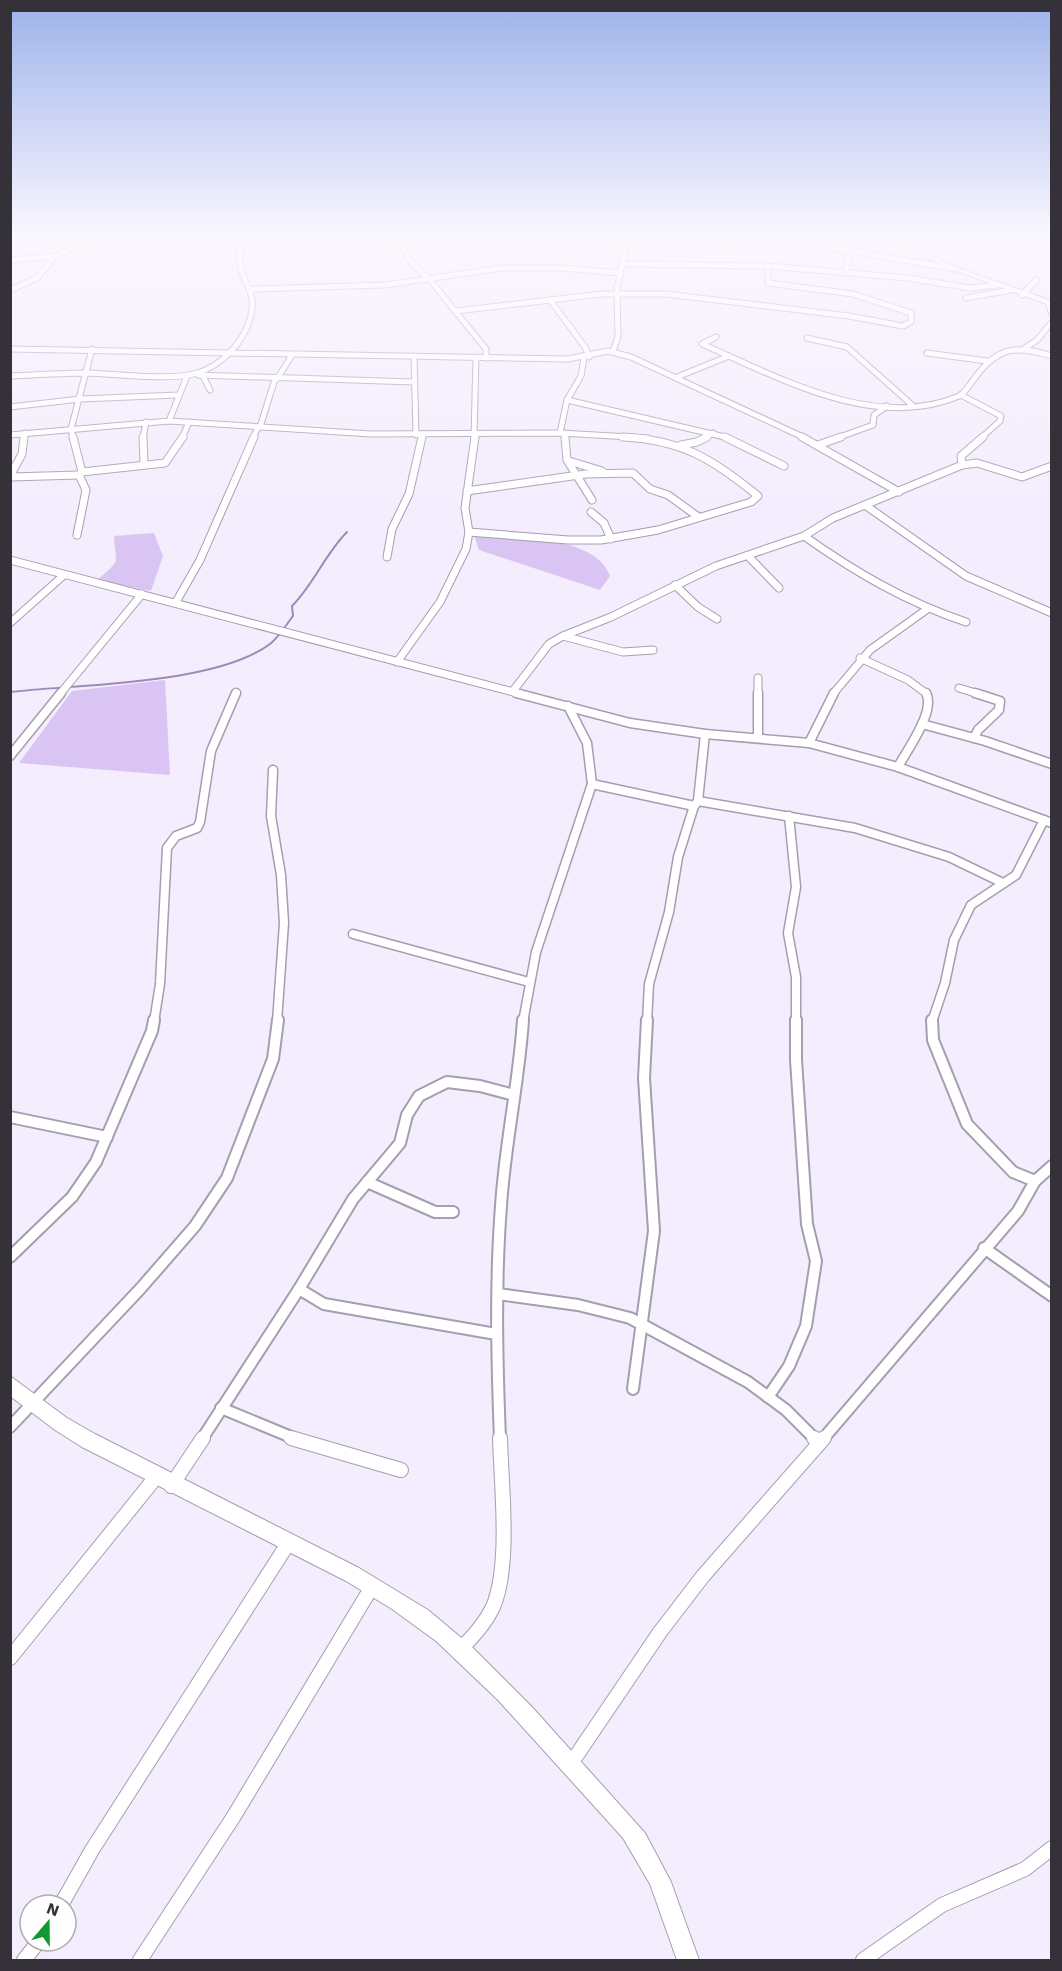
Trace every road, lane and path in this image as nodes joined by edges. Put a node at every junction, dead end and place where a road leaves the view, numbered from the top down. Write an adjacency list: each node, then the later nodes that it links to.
1 (245, 329): 13 (street)
2 (470, 329): 19 (street)
3 (572, 329): 20 (street)
4 (618, 329): 11 (street)
5 (1048, 329): 8 (street)
6 (716, 337): 15 (street)
7 (807, 338): 34 (street)
8 (1025, 348): 16 (street); 21 (street)
9 (10, 349): 10 (street)
10 (92, 349): 13 (street); 22 (street)
11 (613, 351): 20 (street); 26 (street)
12 (927, 353): 21 (street)
13 (230, 354): 14 (street); 23 (street)
14 (292, 355): 17 (street); 27 (street)
15 (729, 356): 26 (street); 35 (street)
16 (1052, 356)
17 (414, 357): 18 (street); 28 (street)
18 (476, 357): 19 (street); 46 (street)
19 (486, 358): 20 (street)
20 (587, 358): 33 (street)
21 (987, 361): 31 (street)
22 (84, 373): 23 (street); 24 (street); 32 (street)
23 (190, 375): 25 (street); 30 (street)
24 (10, 376)
25 (203, 376): 27 (street); 29 (street)
26 (677, 377): 50 (street)
27 (276, 379): 28 (street); 40 (street)
28 (414, 382): 45 (street)
29 (210, 390)
30 (179, 395): 32 (street); 37 (street)
31 (961, 395): 34 (street); 54 (street)
32 (80, 399): 36 (street); 41 (street)
33 (567, 400): 43 (street); 44 (street)
34 (912, 405): 35 (street)
35 (887, 406): 50 (street)
36 (10, 407)
37 (170, 421): 38 (street); 39 (street)
38 (146, 422): 41 (street); 53 (street)
39 (189, 422): 40 (street); 53 (street)
40 (259, 427): 45 (street); 78 (street)
41 (71, 429): 42 (street); 57 (street)
42 (25, 433): 47 (street); 59 (street)
43 (562, 433): 46 (street); 49 (street); 52 (street)
44 (713, 433): 48 (street); 55 (street)
45 (419, 434): 46 (street); 72 (street)
46 (475, 434): 61 (street)
47 (10, 435)
48 (696, 442): 49 (street); 51 (street)
49 (681, 445): 51 (street)
50 (818, 445): 62 (street)
51 (696, 454): 66 (street)
52 (567, 460): 58 (street); 60 (street)
53 (144, 464): 57 (street)
54 (962, 465): 56 (street); 62 (street)
55 (784, 466)
56 (1052, 466)
57 (80, 473): 59 (street); 68 (street)
58 (605, 473): 60 (street); 66 (street)
59 (10, 476)
60 (579, 476): 61 (street); 63 (street)
61 (467, 491): 67 (street)
62 (899, 492): 64 (street)
63 (592, 500)
64 (865, 505): 69 (street); 80 (street)
65 (591, 512): 70 (street)
66 (697, 516): 70 (street)
67 (468, 532): 70 (street); 87 (street)
68 (77, 534)
69 (804, 536): 71 (street); 79 (street)
70 (611, 539)
71 (748, 556): 75 (street); 76 (street)
72 (387, 557)
73 (10, 560): 74 (street)
74 (64, 575): 77 (street); 83 (street)
75 (675, 585): 81 (street); 84 (street)
76 (779, 588)
77 (142, 594): 78 (street); 98 (street)
78 (176, 602): 87 (street)
79 (926, 610): 82 (street); 86 (street)
80 (1052, 614)
81 (717, 619)
82 (966, 622)
83 (10, 623)
84 (563, 636): 85 (street); 90 (street)
85 (653, 650)
86 (860, 658): 93 (street); 97 (street)
87 (397, 662): 90 (street)
88 (758, 678): 95 (street)
89 (959, 688): 96 (street)
90 (513, 691): 92 (street)
91 (236, 693): 111 (street)
92 (568, 706): 94 (street); 102 (street)
93 (922, 724): 96 (street); 100 (street)
94 (705, 734): 95 (street); 103 (street)
95 (758, 738): 97 (street)
96 (974, 738): 99 (street)
97 (809, 743): 100 (street)
98 (10, 756)
99 (1052, 764)
100 (898, 767): 105 (street)
101 (273, 770): 128 (street)
102 (592, 784): 103 (street); 108 (street)
103 (696, 803): 104 (street); 123 (street)
104 (789, 816): 106 (street); 127 (street)
105 (1048, 822): 106 (street)
106 (1003, 883): 113 (street)
107 (353, 934): 108 (street)
108 (529, 982): 109 (street)
109 (514, 1095): 115 (street); 121 (street)
110 (10, 1118): 111 (street)
111 (107, 1137): 119 (street)
112 (1052, 1166): 114 (street)
113 (1023, 1178): 114 (street); 116 (street)
114 (1035, 1181): 116 (street)
115 (367, 1182): 117 (street); 120 (street)
116 (1027, 1198): 118 (street)
117 (453, 1212)
118 (984, 1248): 122 (street); 131 (street)
119 (10, 1257)
120 (299, 1289): 124 (street); 129 (street)
121 (498, 1294): 123 (street); 124 (street)
122 (1052, 1296)
123 (642, 1326): 126 (street); 127 (street)
124 (496, 1334): 136 (street)
125 (10, 1384): 128 (street)
126 (633, 1389)
127 (768, 1397): 131 (street)
128 (33, 1405): 130 (street); 133 (street)
129 (221, 1408): 132 (street); 133 (street)
130 (10, 1428)
131 (819, 1443): 138 (street)
132 (401, 1470)
133 (164, 1481): 134 (street); 137 (street)
134 (289, 1542): 135 (street); 140 (street)
135 (373, 1585): 136 (street); 141 (street)
136 (460, 1650): 138 (street)
137 (10, 1658)
138 (570, 1765): 142 (street)
139 (1052, 1848): 143 (street)
140 (68, 1893)
141 (140, 1960)
142 (688, 1960)
143 (863, 1960)

